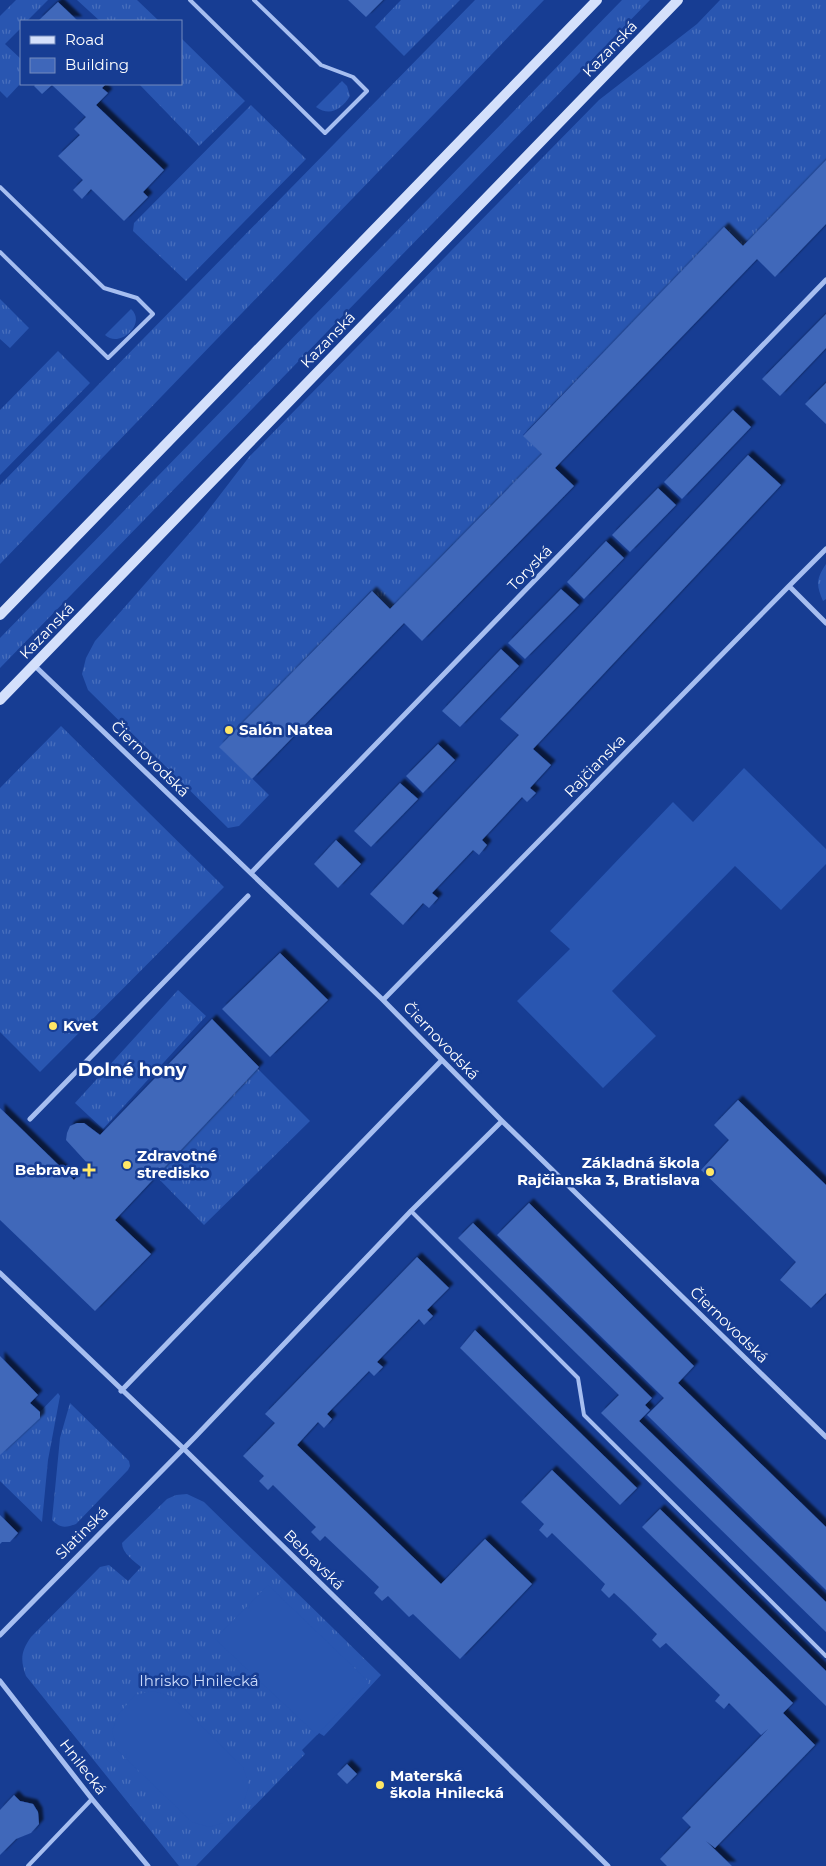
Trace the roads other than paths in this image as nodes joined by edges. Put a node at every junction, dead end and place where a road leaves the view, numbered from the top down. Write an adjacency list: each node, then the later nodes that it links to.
1 (190, 0): 2 (lane)
2 (254, 0)
3 (597, 0): 10 (main road)
4 (678, 0): 12 (main road, Kazanská)
5 (0, 187): 6 (lane)
6 (0, 252)
7 (826, 280): 14 (street, Toryská)
8 (826, 549): 9 (street, Rajčianska)
9 (789, 586): 11 (street); 16 (street, Rajčianska)
10 (0, 615)
11 (826, 623)
12 (34, 666): 13 (main road, Kazanská); 14 (street, Čiernovodská)
13 (0, 700)
14 (251, 873): 16 (street, Čiernovodská)
15 (248, 896): 18 (street)
16 (383, 1000): 17 (street, Čiernovodská)
17 (441, 1061): 19 (street, Čiernovodská); 22 (street)
18 (30, 1119)
19 (502, 1121): 20 (street, Slatinská); 23 (street, Čiernovodská)
20 (411, 1211): 24 (street, Slatinská); 26 (lane)
21 (0, 1273): 22 (street, Bebravská)
22 (122, 1391): 24 (street, Bebravská)
23 (826, 1437)
24 (183, 1448): 25 (street, Slatinská); 31 (street, Bebravská)
25 (0, 1635)
26 (826, 1656)
27 (0, 1681): 28 (street, Hnilecká)
28 (92, 1799): 29 (lane); 30 (street, Hnilecká)
29 (28, 1866)
30 (148, 1866)
31 (608, 1866)

